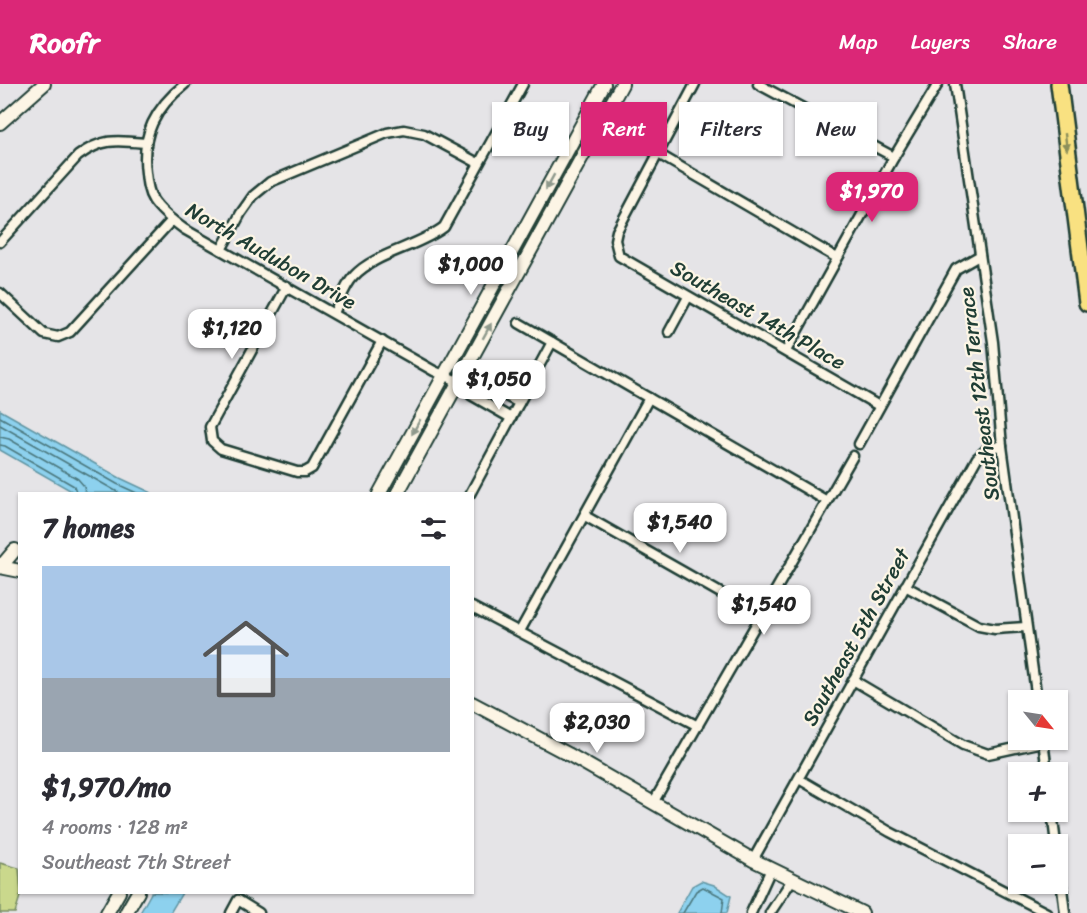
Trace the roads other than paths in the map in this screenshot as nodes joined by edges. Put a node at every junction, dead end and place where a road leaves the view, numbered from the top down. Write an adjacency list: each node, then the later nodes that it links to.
1 (44, 84): 13 (street)
2 (185, 84): 16 (street, North Audubon Drive)
3 (523, 84): 21 (street)
4 (604, 84): 11 (street)
5 (622, 84): 12 (street)
6 (695, 84): 15 (street)
7 (758, 84): 20 (street)
8 (938, 84): 20 (street)
9 (955, 84): 25 (street, Southeast 12th Terrace)
10 (1059, 84): 30 (highway, one-way to 30)
11 (594, 102)
12 (612, 102)
13 (0, 123)
14 (581, 125): 37 (street, one-way to 37)
15 (667, 137)
16 (145, 143): 22 (street, North Audubon Drive); 23 (street)
17 (583, 156): 38 (street, one-way to 17)
18 (657, 156): 29 (street, Southeast 14th Place)
19 (661, 156): 26 (street)
20 (894, 157): 26 (street)
21 (478, 163): 24 (street); 31 (street)
22 (172, 220): 24 (street, North Audubon Drive); 28 (street)
23 (0, 242)
24 (222, 250): 27 (street, North Audubon Drive)
25 (979, 255): 41 (street); 44 (street, Southeast 12th Terrace)
26 (837, 258): 36 (street)
27 (286, 286): 31 (street, North Audubon Drive); 34 (street)
28 (0, 293)
29 (688, 297): 33 (street); 36 (street, Southeast 14th Place)
30 (1087, 303)
31 (334, 313): 34 (street, North Audubon Drive)
32 (519, 323): 35 (street)
33 (669, 332)
34 (382, 341): 37 (street, North Audubon Drive)
35 (552, 342): 39 (street); 40 (street)
36 (786, 351): 41 (street, Southeast 14th Place)
37 (445, 375): 38 (street, North Audubon Drive); 46 (street, one-way to 46)
38 (463, 384): 40 (street); 42 (street); 47 (street)
39 (649, 399): 49 (street); 50 (street)
40 (519, 403): 42 (street)
41 (879, 406): 43 (street)
42 (511, 418): 48 (street)
43 (859, 444)
44 (1002, 446): 55 (street, Southeast 5th Street); 58 (street, Southeast 12th Terrace)
45 (853, 456): 49 (street)
46 (380, 492)
47 (399, 492)
48 (471, 492)
49 (827, 501): 57 (street)
50 (585, 516): 57 (street); 59 (street)
51 (0, 547): 52 (street)
52 (17, 551): 53 (street)
53 (0, 565): 54 (street)
54 (18, 570)
55 (905, 586): 58 (street); 60 (street, Southeast 5th Street)
56 (474, 608): 59 (street)
57 (761, 616): 63 (street)
58 (1026, 627): 61 (street, Southeast 12th Terrace)
59 (520, 631): 63 (street)
60 (853, 680): 64 (street); 65 (street, Southeast 5th Street)
61 (1035, 690)
62 (474, 704): 66 (street)
63 (698, 726): 66 (street)
64 (1008, 749)
65 (799, 779): 67 (street, Southeast 5th Street); 81 (street)
66 (653, 803): 67 (street)
67 (753, 860): 68 (street)
68 (771, 869): 69 (street); 77 (street)
69 (792, 880): 78 (street); 79 (street); 80 (street)
70 (118, 894): 73 (street)
71 (137, 894): 74 (street)
72 (1063, 894): 82 (street)
73 (107, 913)
74 (126, 913)
75 (231, 913): 76 (street)
76 (259, 913)
77 (751, 913)
78 (770, 913)
79 (844, 913)
80 (862, 913)
81 (1047, 913)
82 (1065, 913)

